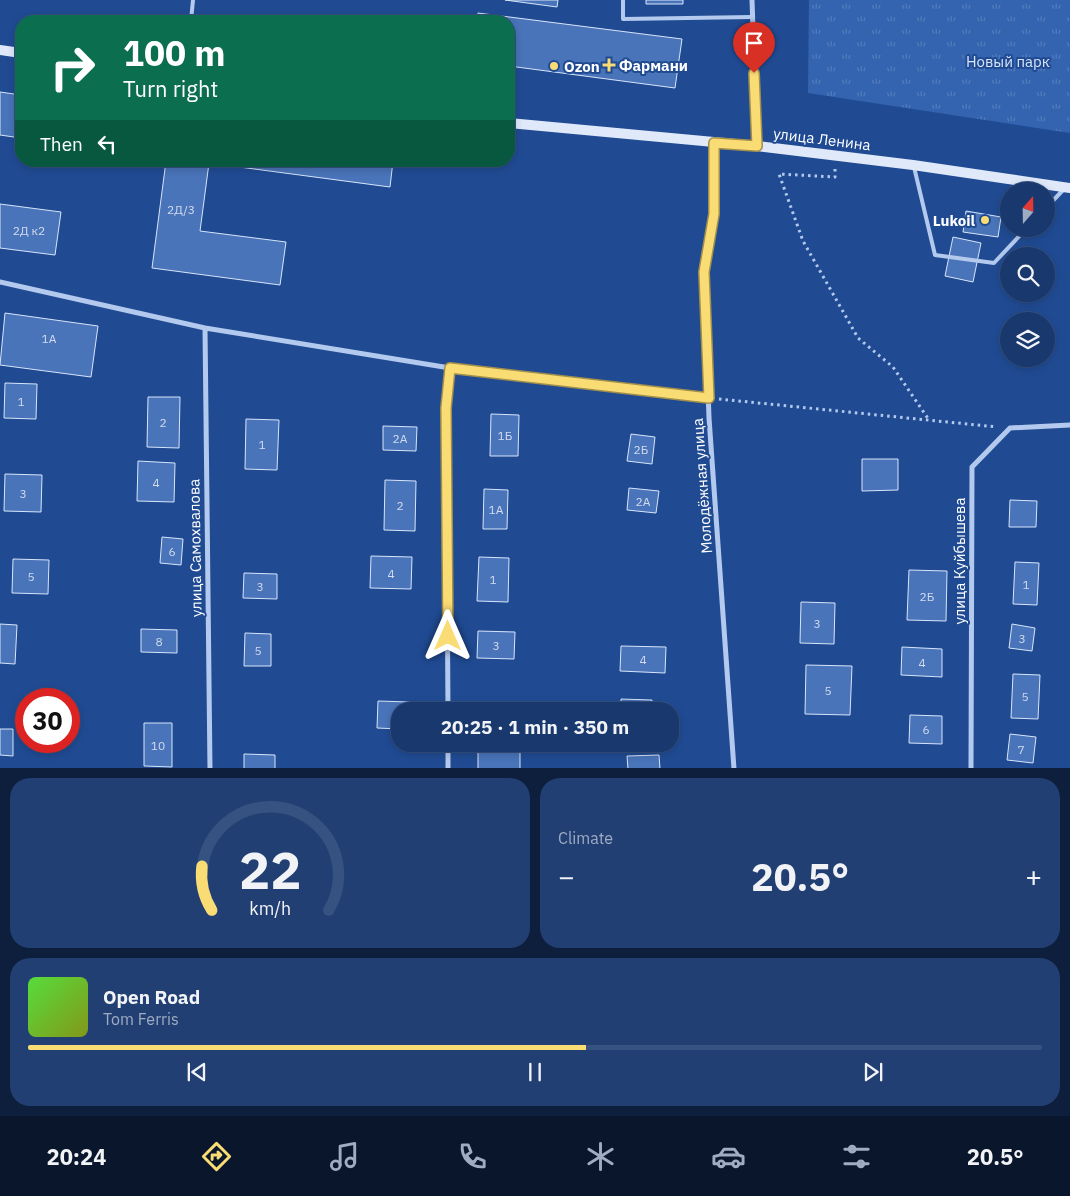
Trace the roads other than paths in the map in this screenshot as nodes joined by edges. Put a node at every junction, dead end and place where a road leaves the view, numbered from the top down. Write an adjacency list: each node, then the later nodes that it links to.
1 (193, 0): 4 (lane)
2 (623, 0): 5 (lane)
3 (752, 0): 5 (street)
4 (192, 15)
5 (752, 17): 10 (street)
6 (0, 50): 7 (street)
7 (15, 52)
8 (515, 124): 9 (street, улица Ленина)
9 (714, 143): 10 (street, улица Ленина); 18 (street, Молодёжная улица)
10 (757, 146): 11 (street, улица Ленина)
11 (913, 165): 12 (street, улица Ленина); 14 (lane)
12 (1068, 188): 13 (lane)
13 (1055, 200)
14 (1018, 238)
15 (0, 282): 16 (street)
16 (205, 328): 17 (street); 22 (street, улица Самохвалова)
17 (450, 368): 18 (street); 20 (street)
18 (709, 398): 24 (street, Молодёжная улица)
19 (1070, 425): 25 (street, улица Куйбышева)
20 (448, 702)
21 (448, 752): 23 (street)
22 (210, 768)
23 (448, 768)
24 (734, 768)
25 (971, 768)

